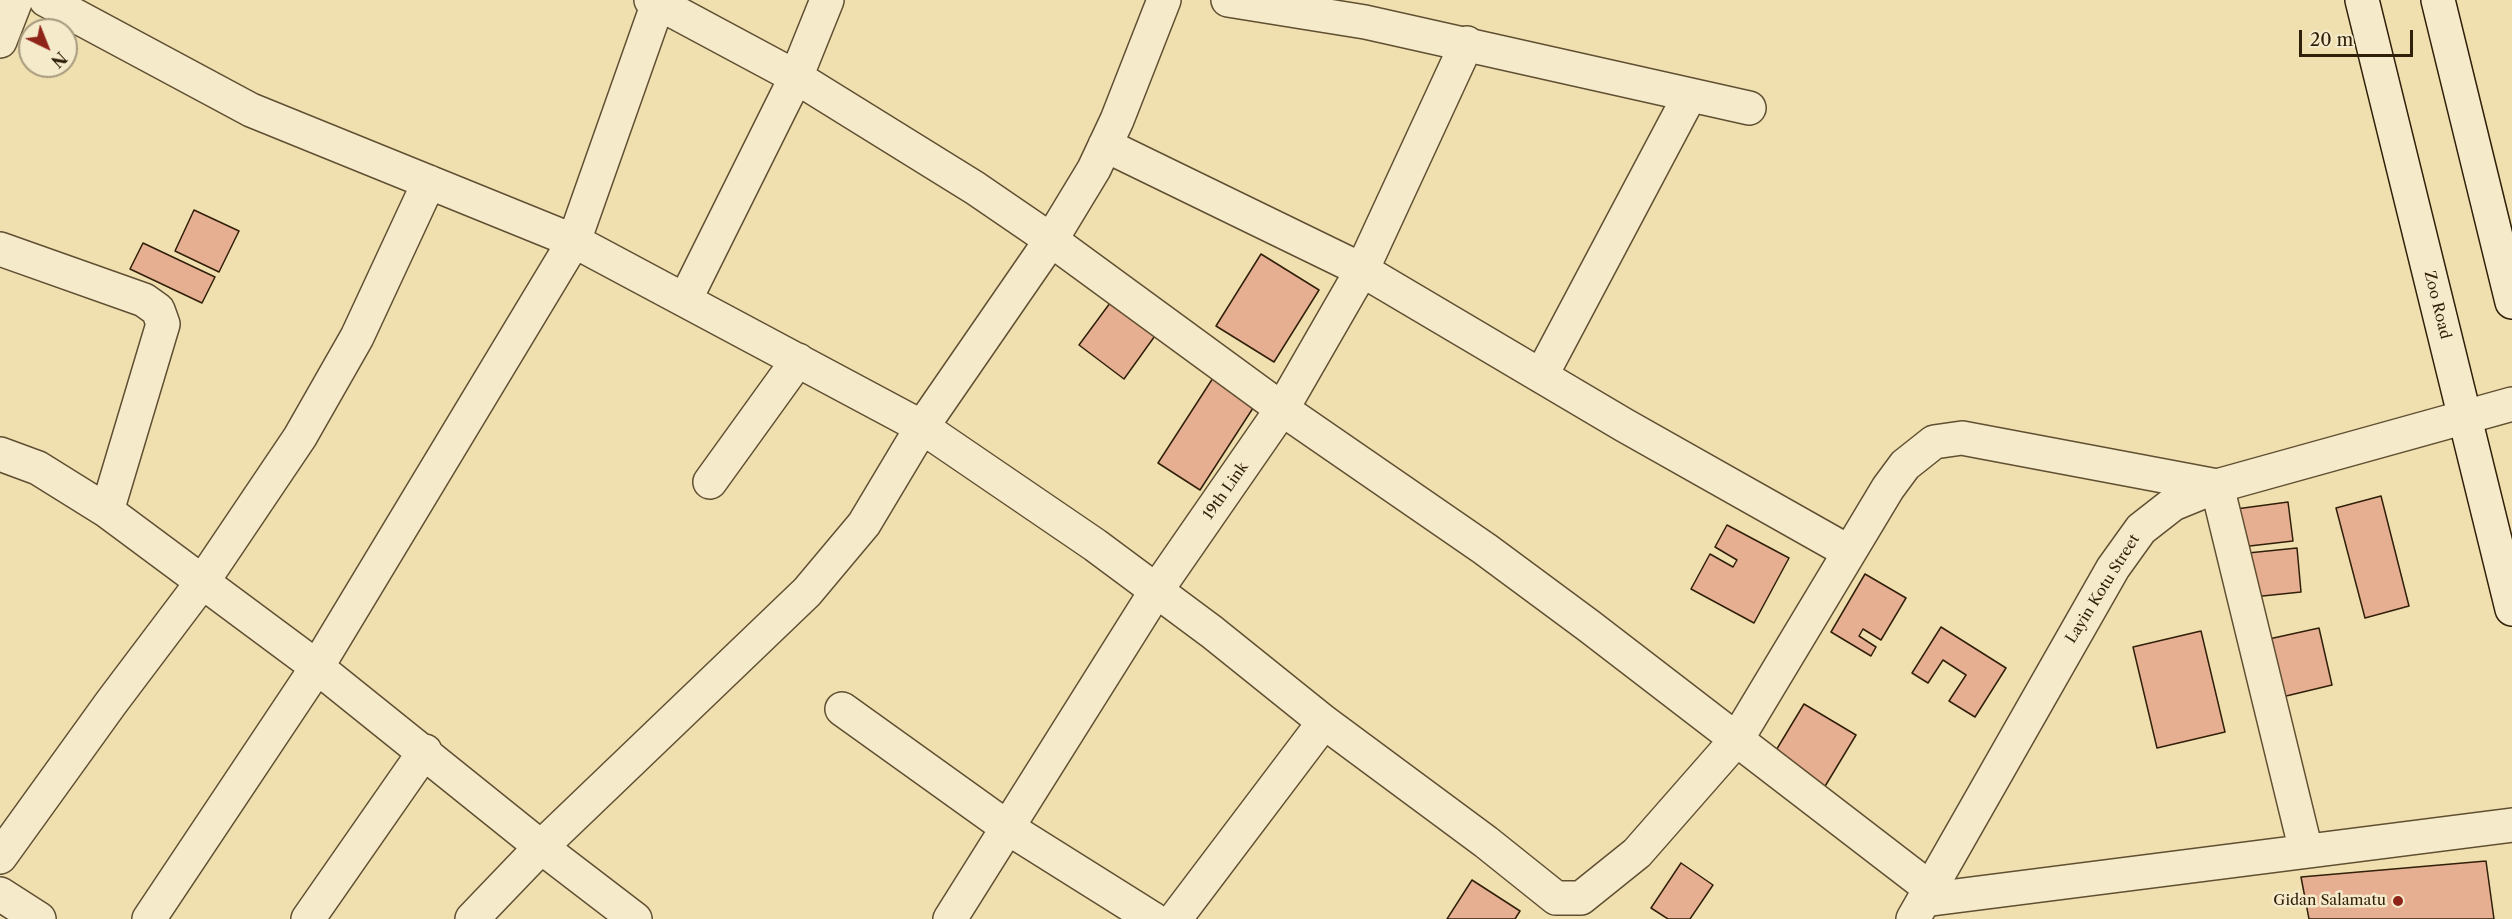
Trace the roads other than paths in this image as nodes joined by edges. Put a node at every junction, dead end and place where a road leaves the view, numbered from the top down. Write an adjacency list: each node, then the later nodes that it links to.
1 (16, 0): 10 (street)
2 (46, 0): 16 (street)
3 (827, 0): 12 (street)
4 (1164, 0): 15 (street)
5 (1228, 0): 9 (street)
6 (2362, 0): 28 (street, Zoo Road)
7 (2438, 0): 17 (street)
8 (656, 1): 12 (street); 19 (street)
9 (1368, 11): 11 (street)
10 (0, 41)
11 (1467, 43): 13 (street); 21 (street, 19th Link)
12 (796, 77): 18 (street); 22 (street)
13 (1690, 95): 14 (street); 25 (street)
14 (1749, 108)
15 (1105, 145): 18 (street); 21 (street)
16 (429, 182): 19 (street); 35 (street)
17 (2504, 238): 23 (street)
18 (1051, 240): 27 (street); 29 (street)
19 (574, 241): 22 (street); 38 (street)
20 (0, 249): 33 (street)
21 (1362, 270): 25 (street); 27 (street, 19th Link)
22 (685, 300): 24 (street)
23 (2512, 302)
24 (798, 360): 29 (street); 31 (street)
25 (1541, 376): 34 (street)
26 (2512, 404): 28 (street, Layin Kotu Street)
27 (1282, 409): 36 (street, 19th Link); 41 (street)
28 (2464, 416): 32 (street, Layin Kotu Street); 37 (street, Zoo Road)
29 (922, 427): 36 (street); 45 (street)
30 (0, 454): 33 (street)
31 (710, 482)
32 (2217, 486): 34 (street); 46 (street); 49 (street, Layin Kotu Street)
33 (107, 511): 35 (street)
34 (1849, 552): 41 (street)
35 (202, 581): 38 (street); 47 (street)
36 (1156, 591): 40 (street); 44 (street, 19th Link)
37 (2512, 609)
38 (317, 667): 42 (street); 51 (street)
39 (842, 709): 44 (street)
40 (1324, 722): 41 (street); 57 (street)
41 (1737, 739): 49 (street)
42 (425, 751): 45 (street); 52 (street)
43 (2512, 825): 46 (street)
44 (1008, 828): 55 (street, 19th Link); 56 (street)
45 (541, 847): 53 (street); 54 (street)
46 (2306, 851): 49 (street)
47 (0, 857)
48 (0, 894): 50 (street)
49 (1923, 902)
50 (39, 919)
51 (149, 919)
52 (308, 919)
53 (472, 919)
54 (635, 919)
55 (950, 919)
56 (1154, 919)
57 (1175, 919)

